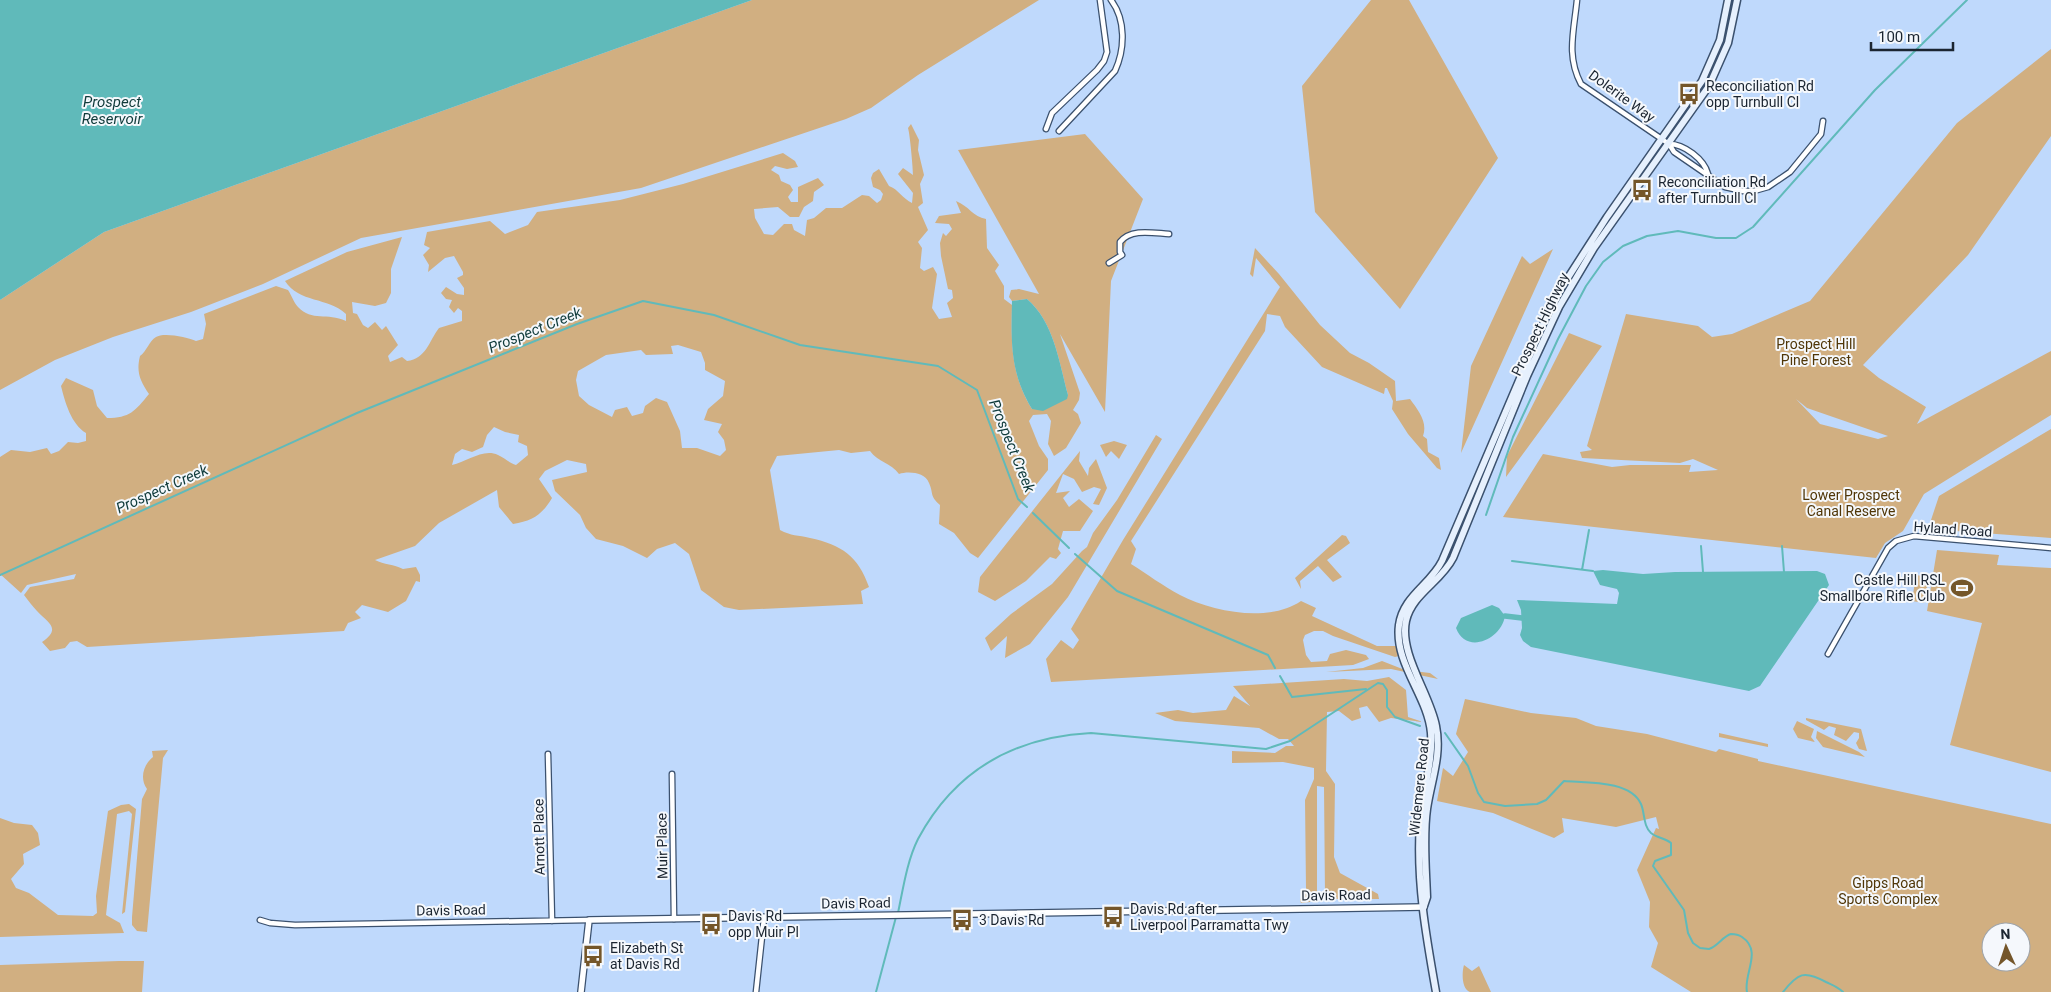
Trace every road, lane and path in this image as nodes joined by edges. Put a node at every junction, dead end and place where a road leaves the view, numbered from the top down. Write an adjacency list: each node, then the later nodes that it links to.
1 (1100, 0): 7 (street)
2 (1111, 0): 8 (street)
3 (1576, 0): 9 (street, Dolerite Way)
4 (1728, 0): 9 (main road, Prospect Highway)
5 (1737, 0): 10 (main road, Prospect Highway)
6 (1823, 121): 11 (street)
7 (1046, 129)
8 (1059, 131)
9 (1662, 139): 10 (street, Dolerite Way); 16 (main road, Prospect Highway)
10 (1669, 144): 11 (street); 11 (street); 17 (main road, Prospect Highway)
11 (1708, 174)
12 (1169, 234): 13 (street)
13 (1110, 263)
14 (2051, 548): 15 (street, Hyland Road)
15 (1828, 654)
16 (1409, 670): 18 (main road, Widemere Road)
17 (1417, 672): 18 (main road, Widemere Road)
18 (1420, 687): 21 (main road, Widemere Road)
19 (548, 754): 26 (street, Arnott Place)
20 (672, 774): 23 (street, Muir Place)
21 (1424, 907): 22 (street, Davis Road); 29 (main road, Widemere Road)
22 (764, 918): 23 (street, Davis Road); 28 (street)
23 (674, 919): 25 (street, Davis Road)
24 (260, 920): 26 (street, Davis Road)
25 (589, 920): 26 (street, Davis Road); 27 (street)
26 (552, 921)
27 (582, 992)
28 (756, 992)
29 (1436, 992)

